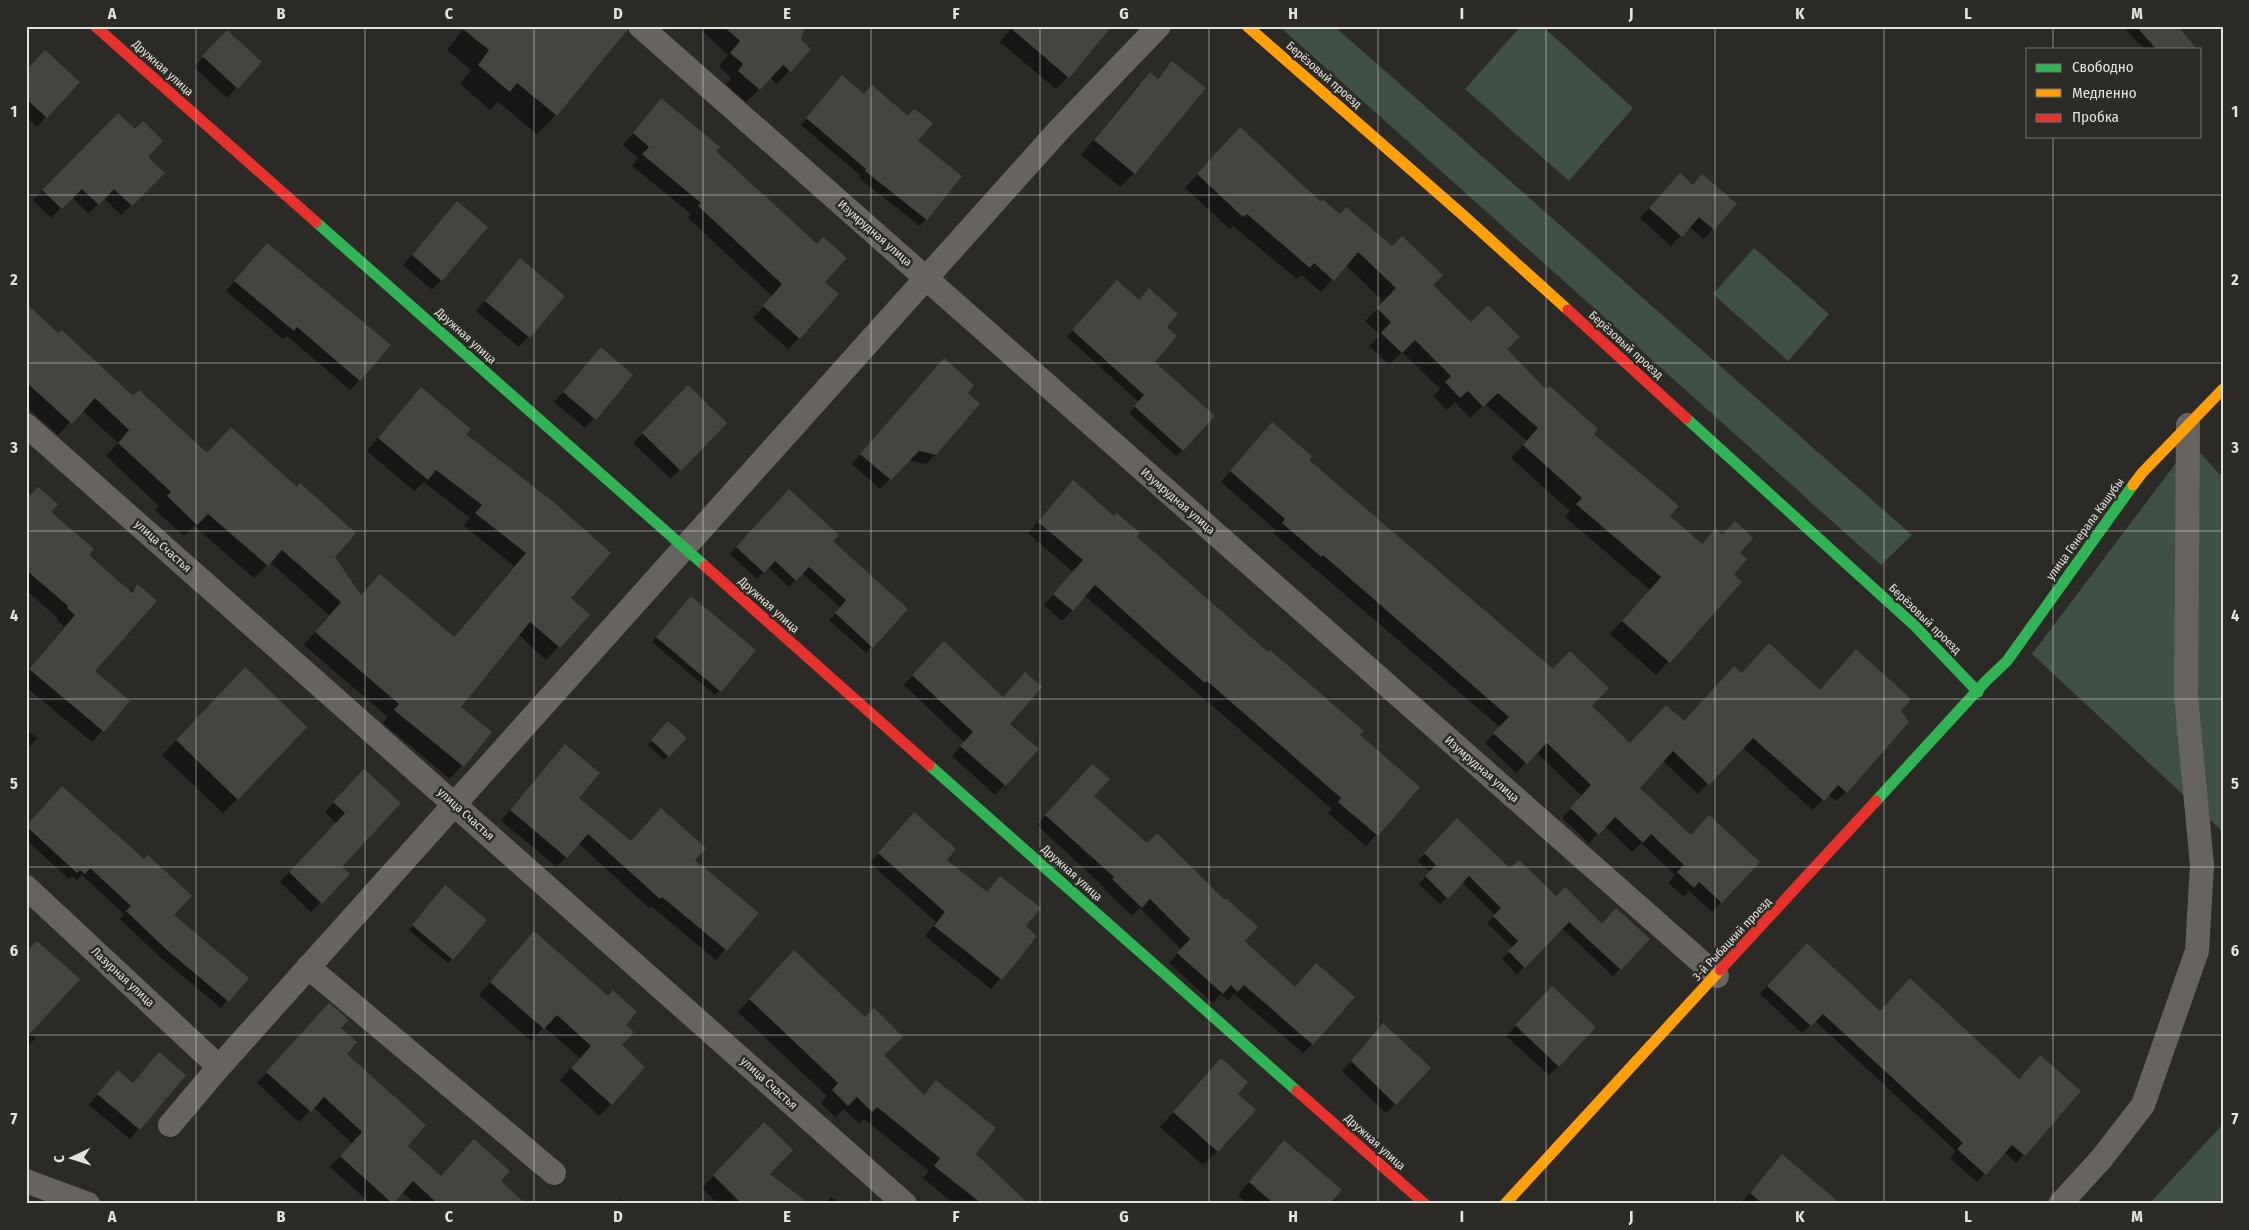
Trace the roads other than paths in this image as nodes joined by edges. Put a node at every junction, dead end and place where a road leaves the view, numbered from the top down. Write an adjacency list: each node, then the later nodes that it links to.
1 (95, 26): 9 (street, Дружная улица)
2 (640, 26): 5 (street, Изумрудная улица)
3 (1159, 26): 5 (street)
4 (1247, 26): 10 (street, Берёзовый проезд)
5 (926, 278): 9 (street); 14 (street, Изумрудная улица)
6 (2223, 389): 8 (street, улица Генерала Кашубы)
7 (26, 425): 11 (street, улица Счастья)
8 (2188, 425): 10 (street, улица Генерала Кашубы); 23 (street)
9 (684, 548): 11 (street); 21 (street, Дружная улица)
10 (1978, 692): 14 (street, 3-й Рыбацкий проезд)
11 (454, 804): 13 (street); 20 (street, улица Счастья)
12 (26, 887): 15 (street, Лазурная улица)
13 (308, 967): 15 (street); 17 (street)
14 (1717, 976): 22 (street, 3-й Рыбацкий проезд)
15 (219, 1067): 16 (street)
16 (170, 1125)
17 (554, 1173)
18 (26, 1181): 19 (street)
19 (88, 1204)
20 (905, 1204)
21 (1425, 1204)
22 (1505, 1204)
23 (2060, 1204)

